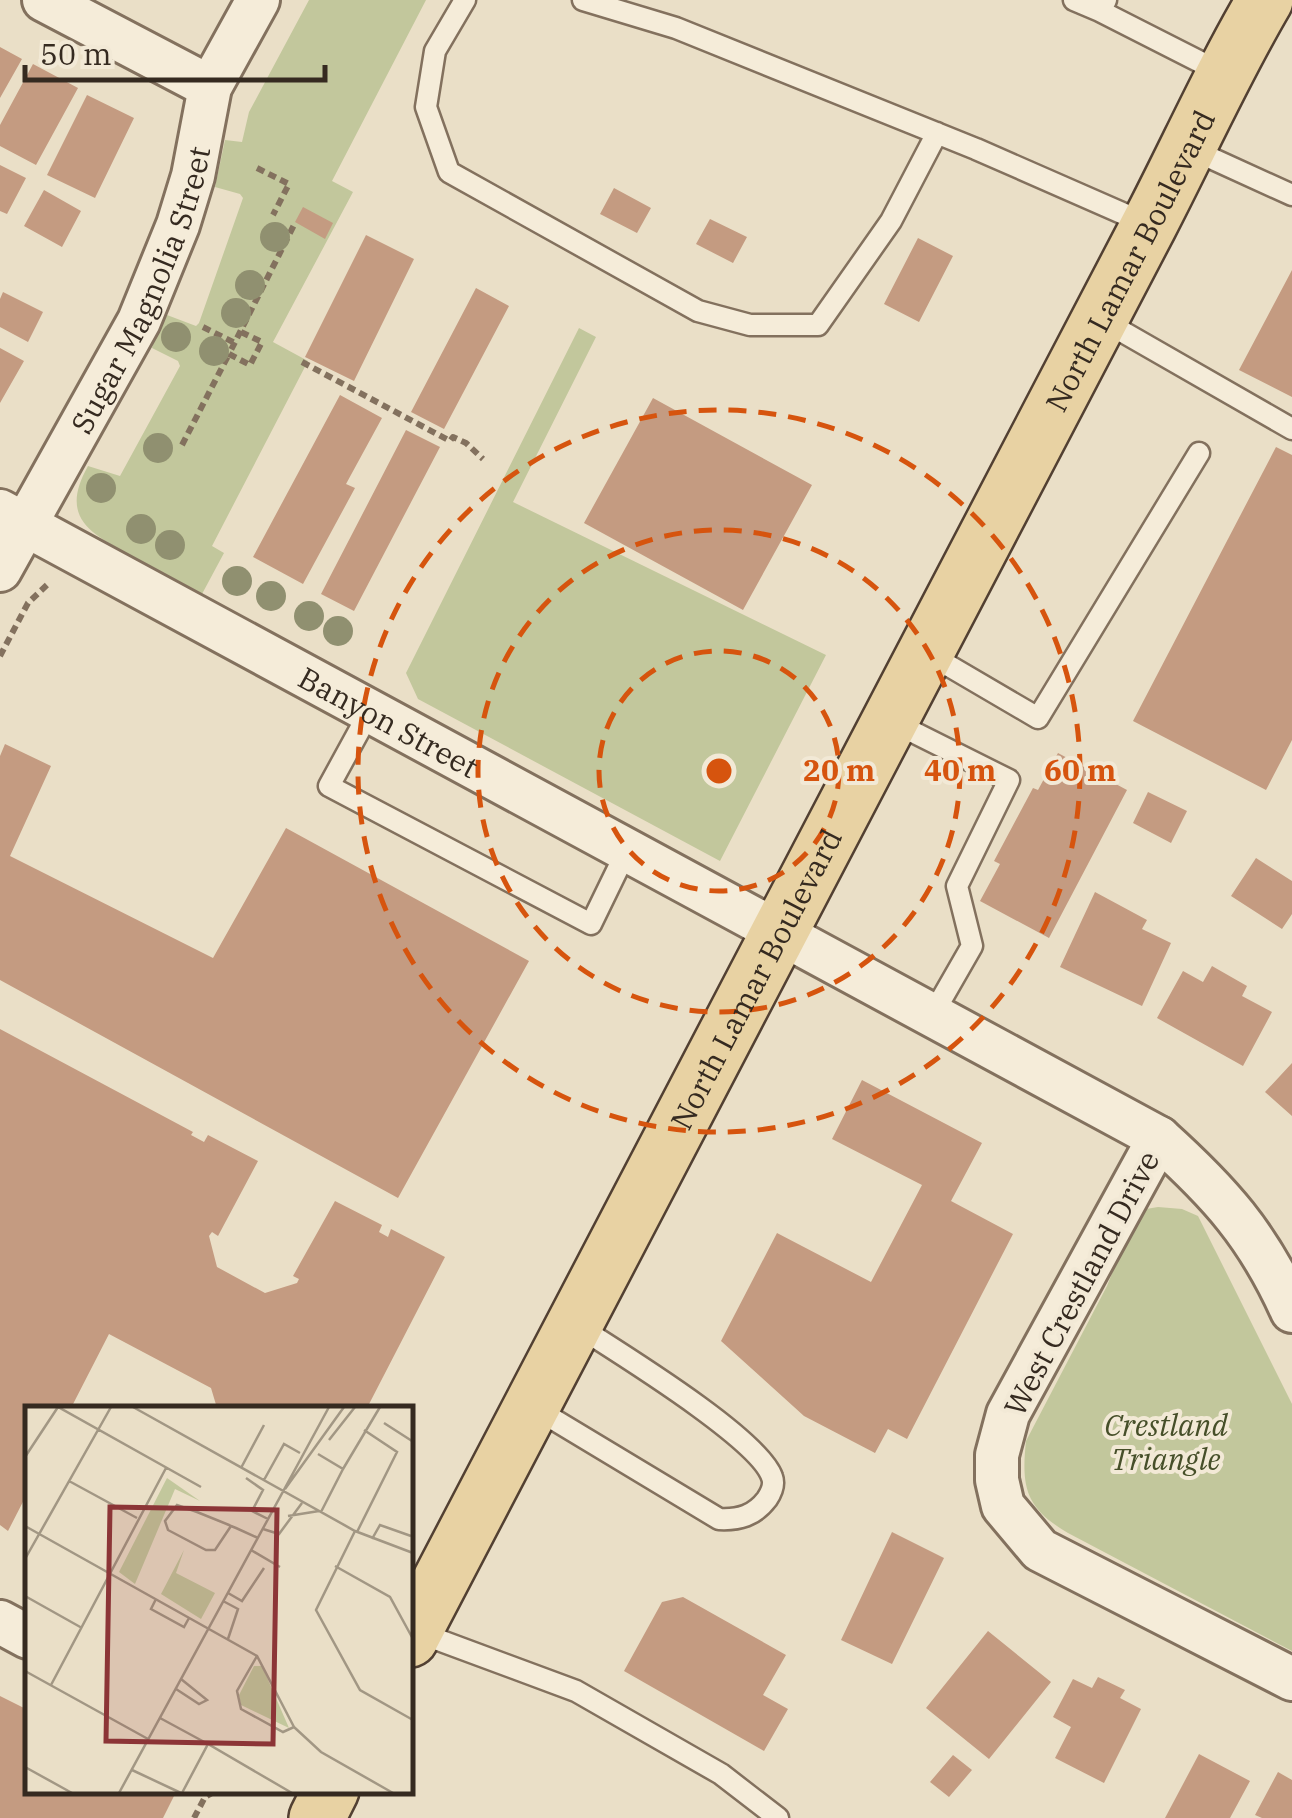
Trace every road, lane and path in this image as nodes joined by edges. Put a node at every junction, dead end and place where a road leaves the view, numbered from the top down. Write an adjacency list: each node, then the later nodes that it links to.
1 (44, 0): 9 (street)
2 (258, 0): 9 (street, Sugar Magnolia Street)
3 (465, 0): 10 (lane)
4 (583, 0): 10 (lane)
5 (1074, 0): 7 (lane)
6 (1264, 0): 8 (main road, North Lamar Boulevard)
7 (1103, 6): 8 (lane)
8 (1222, 73): 11 (main road, North Lamar Boulevard)
9 (210, 88): 27 (street, Sugar Magnolia Street)
10 (937, 133): 16 (lane)
11 (1189, 148): 13 (lane); 16 (main road, North Lamar Boulevard)
12 (257, 168): 14 (path)
13 (1292, 195)
14 (273, 215)
15 (294, 225): 19 (path)
16 (1149, 225): 17 (main road, North Lamar Boulevard)
17 (1100, 318): 23 (lane); 30 (main road, North Lamar Boulevard)
18 (203, 327): 20 (path)
19 (241, 332): 20 (path); 21 (path)
20 (235, 343): 21 (path)
21 (229, 354): 24 (path)
22 (302, 362): 26 (path)
23 (1292, 429)
24 (182, 444)
25 (1198, 453): 30 (lane)
26 (483, 459)
27 (12, 517): 28 (street, Sugar Magnolia Street); 32 (street, Banyon Street)
28 (0, 570)
29 (50, 582): 31 (path)
30 (926, 652): 33 (main road, North Lamar Boulevard)
31 (0, 656)
32 (370, 711): 34 (street, Banyon Street); 34 (lane)
33 (890, 720): 35 (main road, North Lamar Boulevard); 36 (lane)
34 (627, 850): 35 (street, Banyon Street)
35 (780, 931): 36 (street, West Crestland Drive); 39 (main road, North Lamar Boulevard)
36 (933, 1014): 37 (street, West Crestland Drive)
37 (1159, 1138): 38 (street, West Crestland Drive); 44 (street, West Crestland Drive)
38 (1292, 1311)
39 (575, 1324): 40 (main road, North Lamar Boulevard); 40 (lane)
40 (532, 1407): 43 (main road, North Lamar Boulevard)
41 (0, 1622): 42 (street)
42 (25, 1635)
43 (412, 1635): 47 (lane)
44 (1292, 1680)
45 (212, 1793): 46 (path)
46 (194, 1818)
47 (778, 1818)

